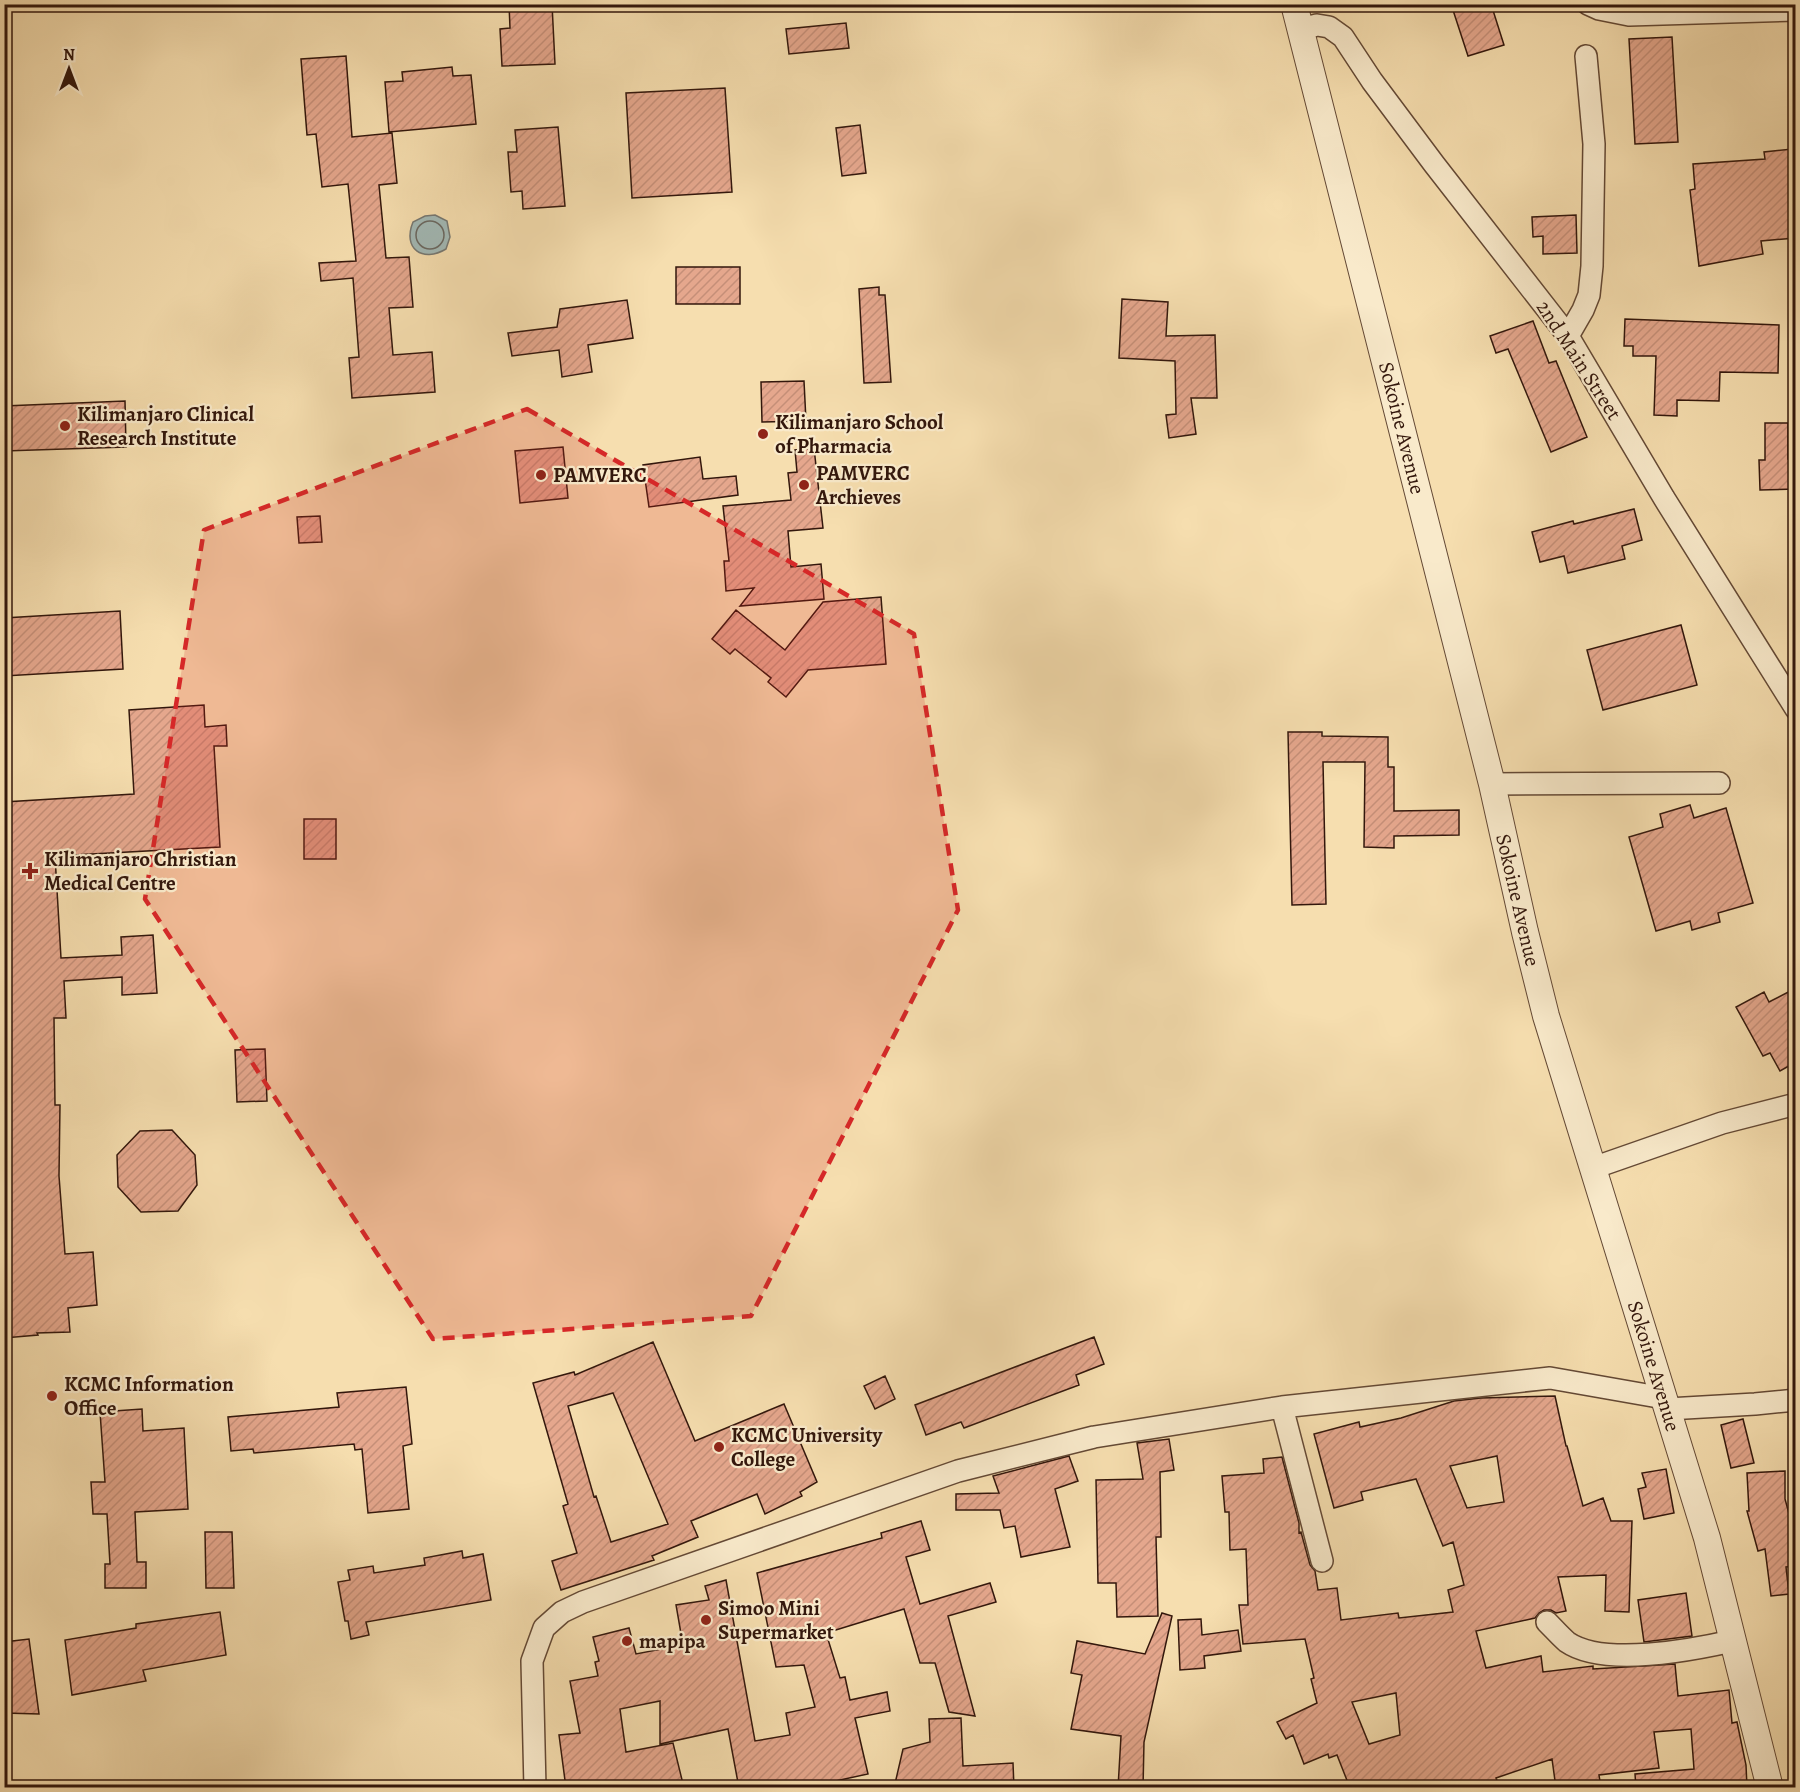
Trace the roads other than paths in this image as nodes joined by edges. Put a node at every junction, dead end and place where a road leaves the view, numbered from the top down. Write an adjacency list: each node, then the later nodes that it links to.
1 (1294, 4): 4 (street, Sokoine Avenue)
2 (1588, 4): 3 (street)
3 (1796, 10)
4 (1301, 29): 6 (street, 2nd Main Street); 9 (street, Sokoine Avenue)
5 (1586, 56): 6 (street)
6 (1568, 336): 7 (street, 2nd Main Street)
7 (1796, 709)
8 (1719, 783): 9 (street)
9 (1492, 784): 11 (street, Sokoine Avenue)
10 (1796, 1104): 11 (street)
11 (1593, 1168): 13 (street, Sokoine Avenue)
12 (1796, 1400): 13 (street)
13 (1666, 1403): 14 (street); 17 (street, Sokoine Avenue)
14 (1282, 1407): 15 (street); 18 (street)
15 (1322, 1561)
16 (1547, 1622): 17 (street)
17 (1732, 1641): 19 (street, Sokoine Avenue)
18 (535, 1788)
19 (1770, 1788)

